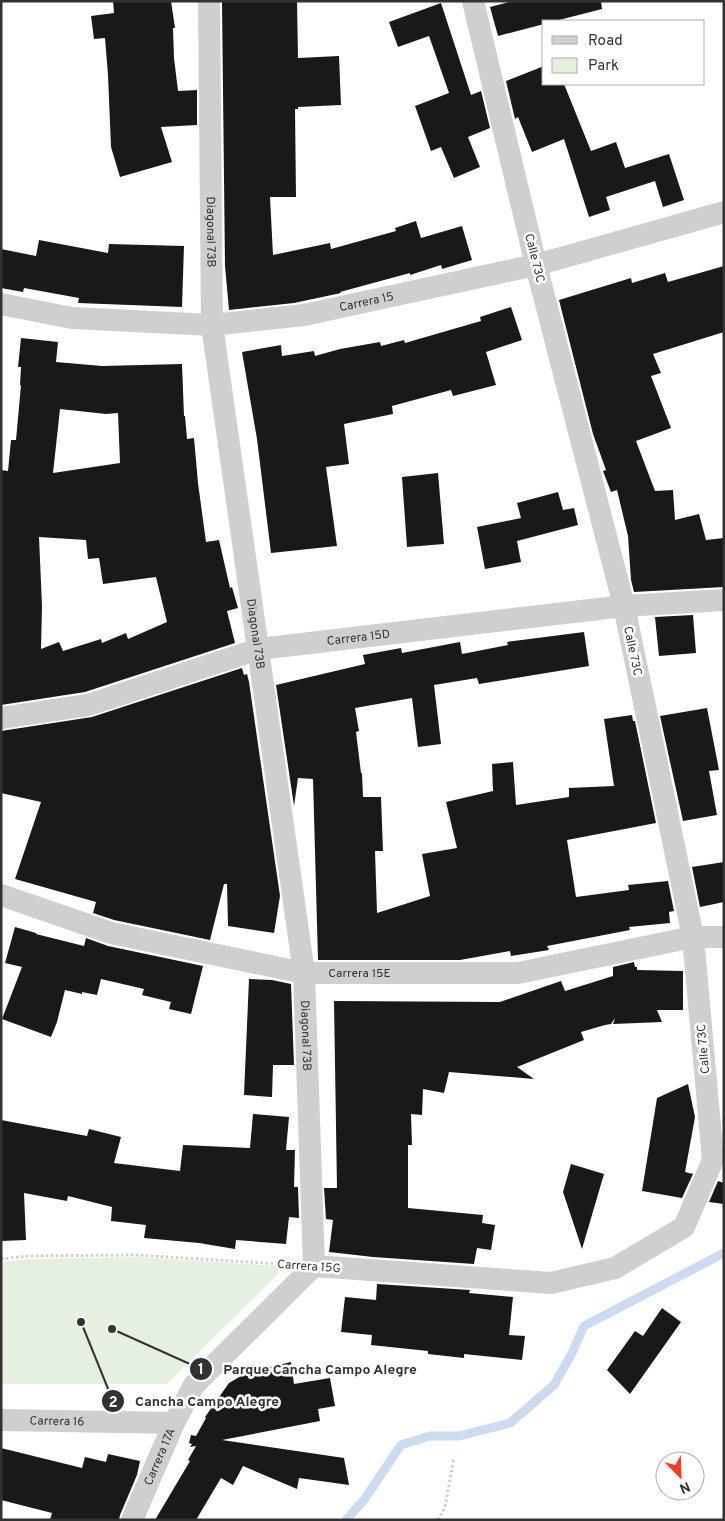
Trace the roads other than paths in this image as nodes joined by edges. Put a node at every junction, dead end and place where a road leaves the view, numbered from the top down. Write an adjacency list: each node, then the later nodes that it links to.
1 (209, 1): 6 (street, Diagonal 73B)
2 (473, 1): 4 (street, Calle 73C)
3 (724, 212): 4 (street, Carrera 15)
4 (536, 265): 6 (street, Carrera 15); 8 (street, Calle 73C)
5 (1, 304): 6 (street, Carrera 15)
6 (212, 324): 9 (street, Diagonal 73B)
7 (724, 600): 8 (street, Carrera 15D)
8 (624, 606): 9 (street, Carrera 15D); 12 (street, Calle 73C)
9 (259, 650): 10 (street, Carrera 15D); 14 (street, Diagonal 73B)
10 (1, 718)
11 (1, 895): 14 (street, Carrera 15E)
12 (693, 937): 13 (street, Carrera 15E); 14 (street, Carrera 15E); 16 (street, Calle 73C)
13 (724, 937)
14 (304, 973): 15 (street, Diagonal 73B)
15 (314, 1266): 16 (street, Carrera 15G); 18 (street, Carrera 17A)
16 (616, 1268)
17 (1, 1420): 18 (street, Carrera 16)
18 (174, 1423): 19 (street, Carrera 17A)
19 (132, 1520)

